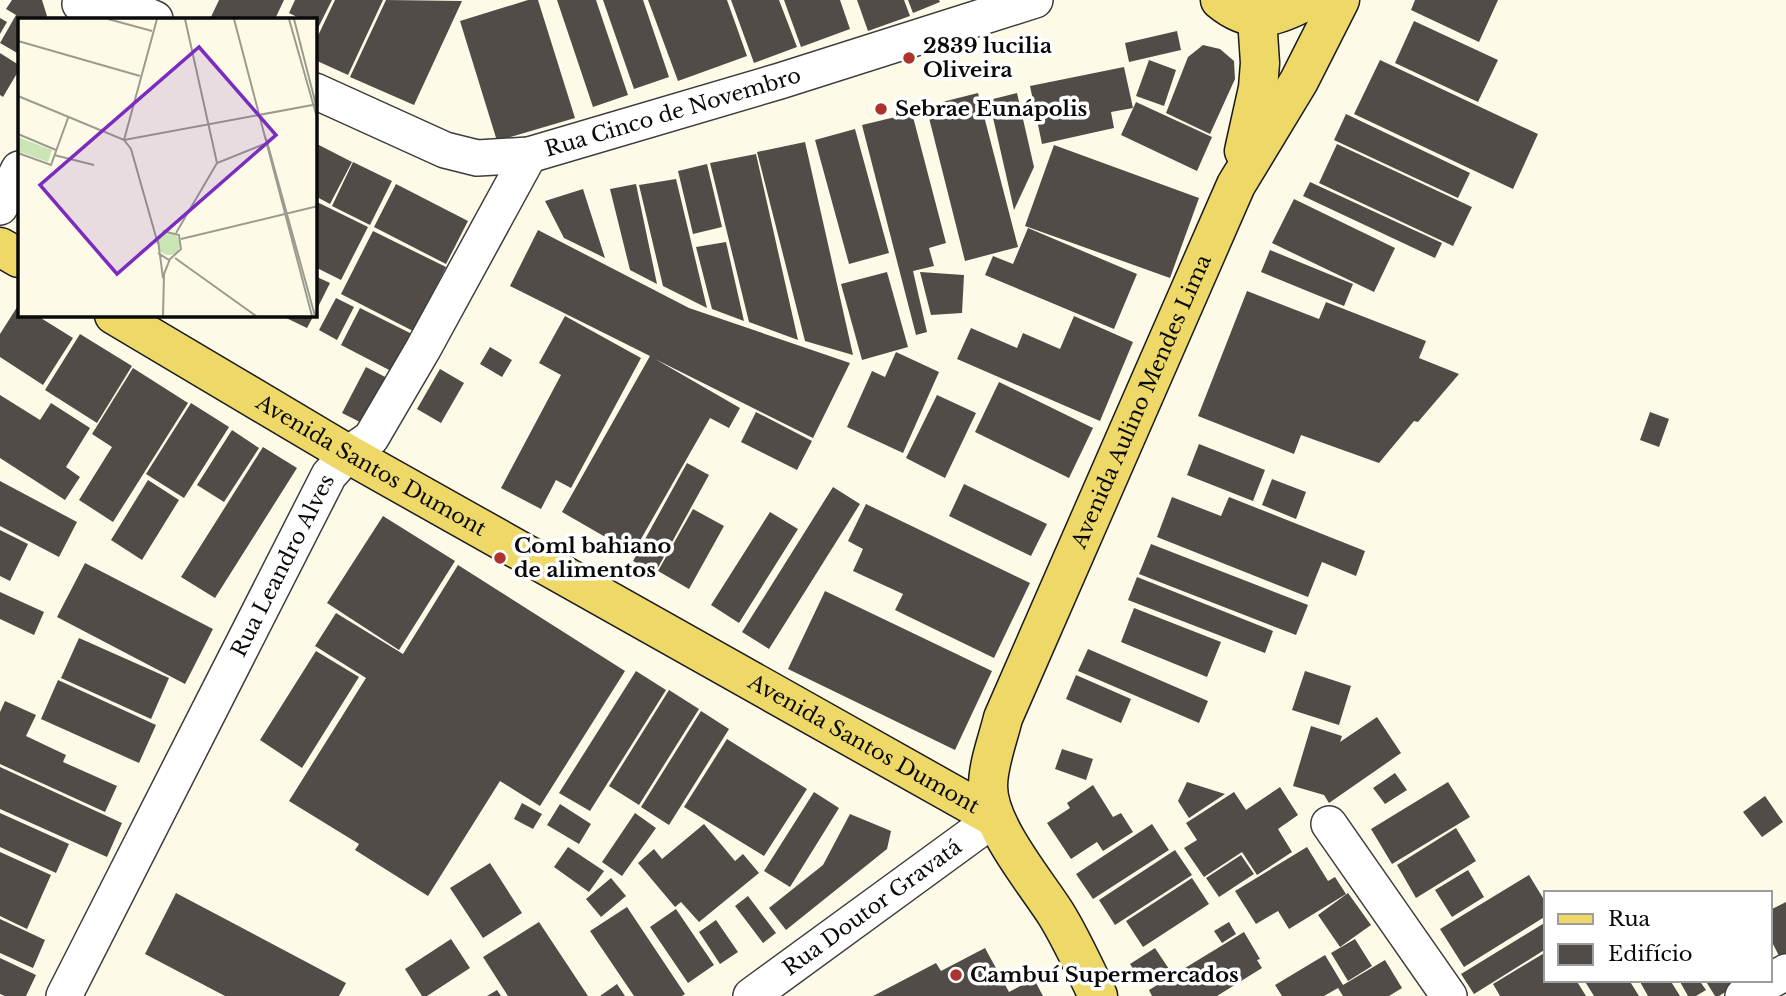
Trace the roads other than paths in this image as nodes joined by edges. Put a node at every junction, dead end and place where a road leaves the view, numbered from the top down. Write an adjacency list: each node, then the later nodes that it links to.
1 (1035, 0): 9 (street, Rua Cinco de Novembro)
2 (1220, 0): 7 (main road)
3 (1308, 0): 7 (main road)
4 (1340, 0): 11 (main road, Avenida Aulino Mendes Lima)
5 (94, 6): 6 (street)
6 (150, 18)
7 (1257, 18): 11 (main road)
8 (317, 92): 9 (street, Rua Cinco de Novembro)
9 (529, 155): 16 (street, Rua Leandro Alves)
10 (18, 171): 12 (street)
11 (1236, 185): 17 (main road, Avenida Aulino Mendes Lima)
12 (0, 207)
13 (0, 247): 14 (main road)
14 (18, 257)
15 (117, 317): 16 (main road, Avenida Santos Dumont)
16 (348, 454): 17 (main road, Avenida Santos Dumont); 20 (street, Rua Leandro Alves)
17 (995, 818): 21 (street, Rua Doutor Gravatá); 22 (main road)
18 (1329, 824): 23 (street)
19 (1768, 982): 24 (street)
20 (64, 996)
21 (751, 996)
22 (1098, 996)
23 (1449, 996)
24 (1742, 996)

